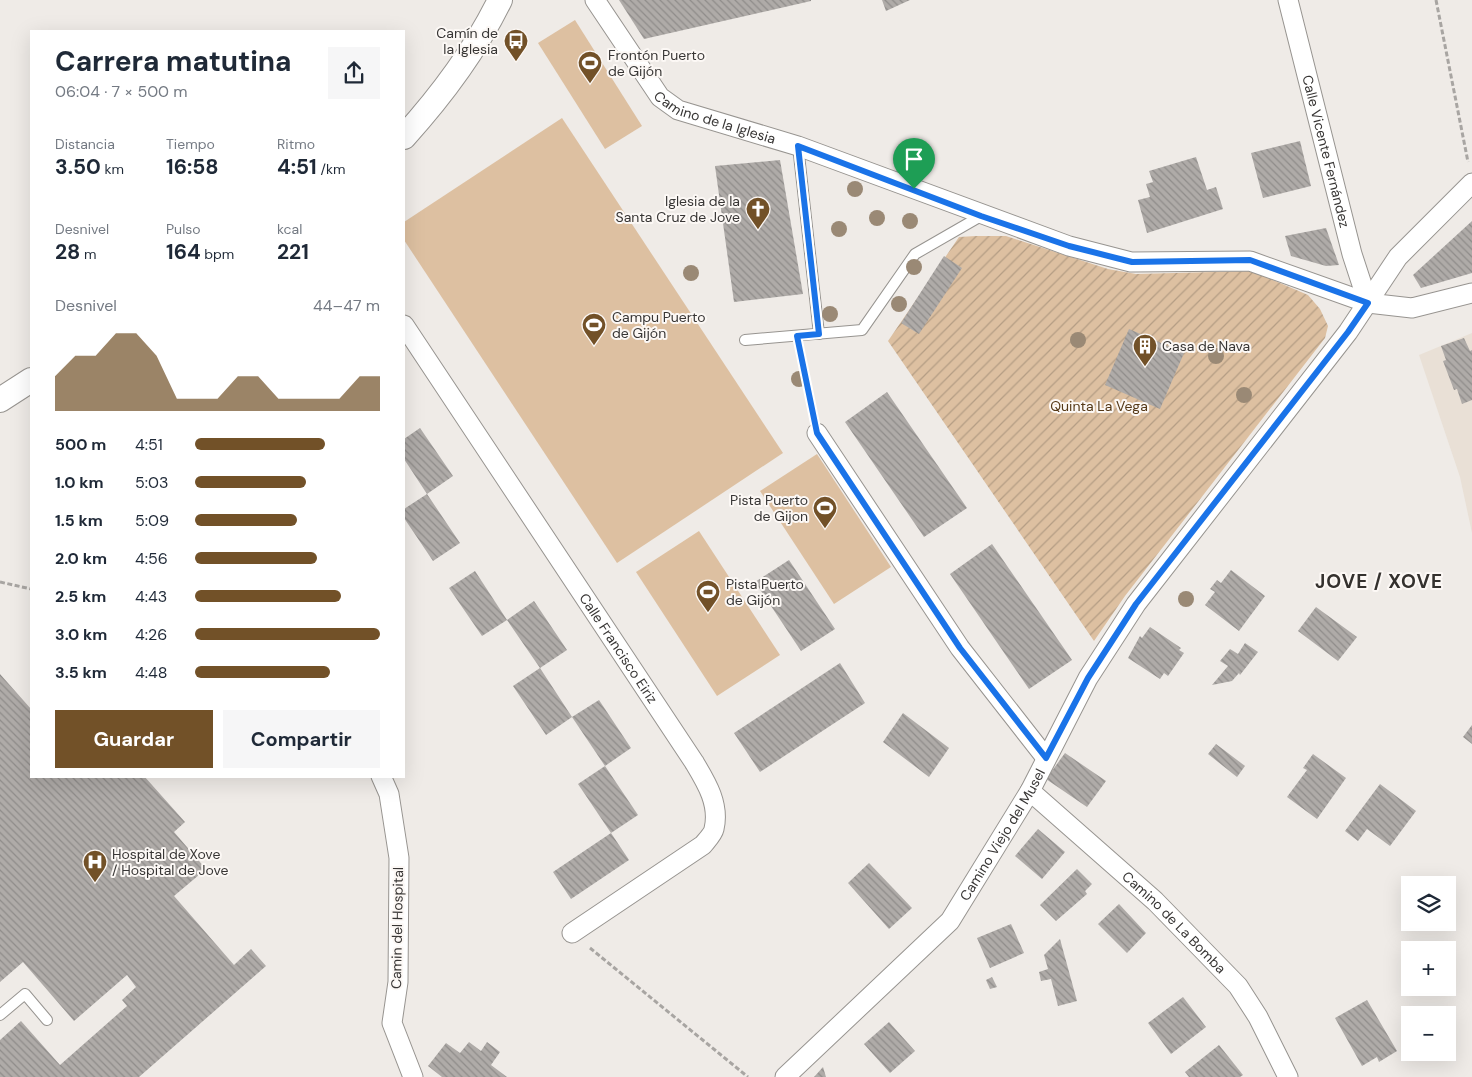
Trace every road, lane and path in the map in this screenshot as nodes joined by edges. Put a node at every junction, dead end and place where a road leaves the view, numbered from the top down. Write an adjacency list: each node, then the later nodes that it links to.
1 (500, 0): 5 (street)
2 (595, 0): 6 (street, Camino de la Iglesia)
3 (1288, 0): 10 (street, Calle Vicente Fernández)
4 (1436, 0): 7 (path)
5 (405, 136)
6 (798, 146): 8 (street, Camino de la Iglesia); 12 (lane)
7 (1471, 177): 10 (street, Camino Viejo del Musel)
8 (981, 216): 10 (street, Camino de la Iglesia); 12 (lane)
9 (1472, 293): 10 (street, Camino de la Iglesia)
10 (1368, 303): 20 (street, Camino Viejo del Musel)
11 (405, 328): 23 (street, Calle Francisco Eiriz)
12 (819, 334): 13 (lane)
13 (797, 336): 14 (lane); 17 (path)
14 (745, 340)
15 (30, 381): 16 (street)
16 (0, 400)
17 (817, 433): 20 (street)
18 (0, 582): 19 (path)
19 (30, 589)
20 (1046, 758): 22 (street, Camino Viejo del Musel)
21 (382, 778): 26 (street, Camin del Hospital)
22 (1030, 792): 28 (street, Camino Viejo del Musel); 29 (street, Camino de La Bomba)
23 (572, 933): 27 (path)
24 (0, 1015): 25 (lane)
25 (47, 1020)
26 (413, 1077)
27 (748, 1077)
28 (785, 1077)
29 (1288, 1077)

